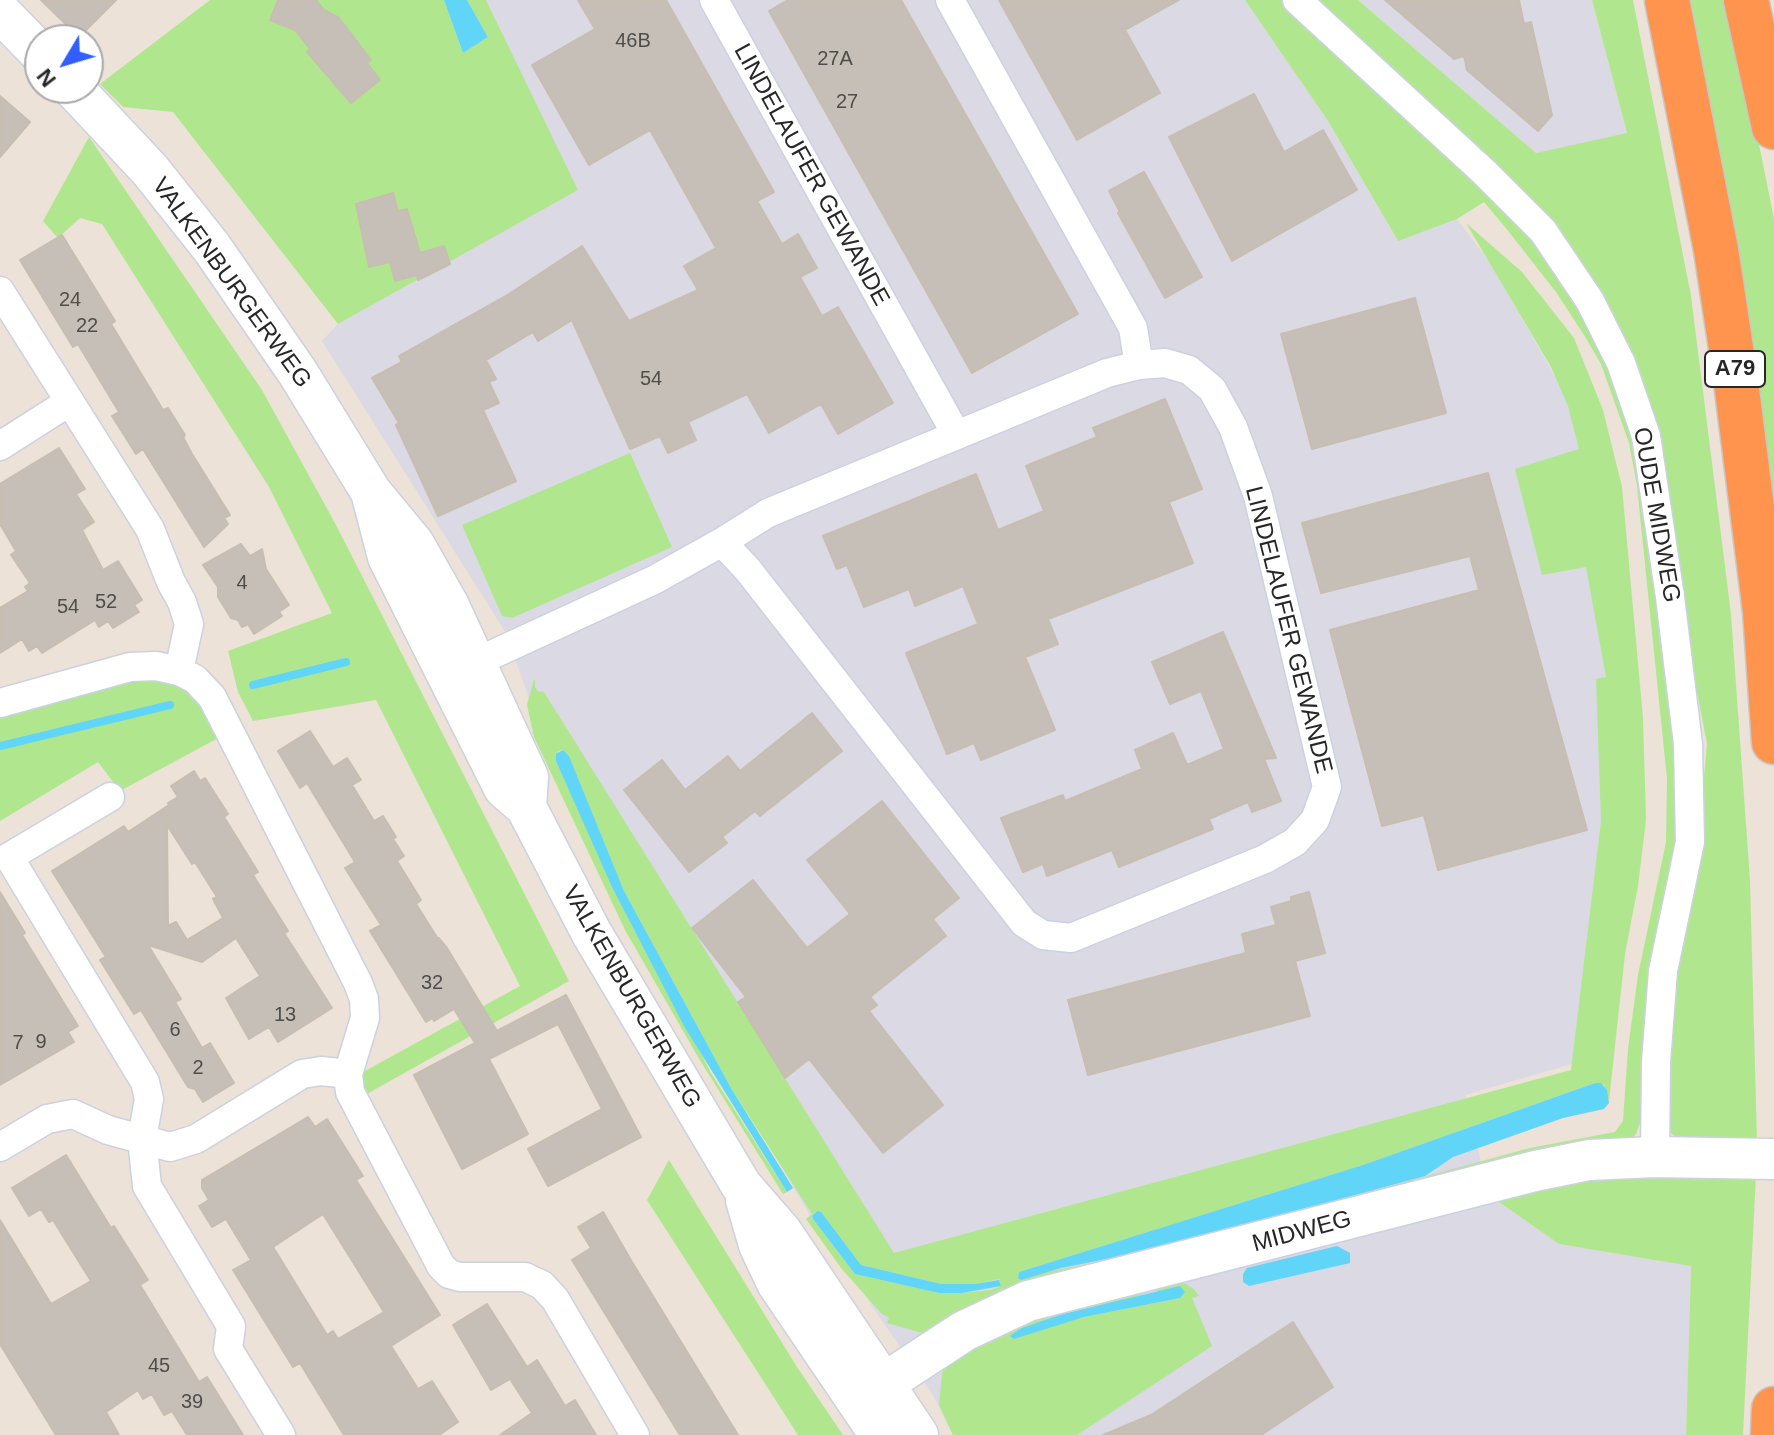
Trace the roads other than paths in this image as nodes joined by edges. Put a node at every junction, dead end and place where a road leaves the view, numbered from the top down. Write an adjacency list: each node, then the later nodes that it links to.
1 (714, 0): 13 (street, LINDELAUFER GEWANDE)
2 (950, 0): 11 (street)
3 (1297, 0): 25 (street, OUDE MIDWEG)
4 (1667, 0): 19 (highway, A79)
5 (1746, 0): 9 (highway)
6 (0, 12): 7 (main road)
7 (24, 37)
8 (88, 104): 16 (main road, VALKENBURGERWEG)
9 (1774, 127)
10 (0, 291): 12 (street)
11 (1139, 365): 13 (street, LINDELAUFER GEWANDE); 15 (street, LINDELAUFER GEWANDE)
12 (69, 402): 14 (street); 17 (street)
13 (956, 434): 15 (street, LINDELAUFER GEWANDE)
14 (0, 446)
15 (722, 542): 16 (street, LINDELAUFER GEWANDE)
16 (462, 669): 27 (main road, VALKENBURGERWEG)
17 (179, 671): 18 (street); 22 (street)
18 (0, 703)
19 (1774, 742)
20 (110, 797): 21 (street)
21 (5, 854): 23 (street)
22 (348, 1074): 23 (street); 30 (street)
23 (142, 1139): 24 (street); 29 (street)
24 (0, 1147)
25 (1655, 1157): 26 (main road, MIDWEG); 27 (main road, MIDWEG)
26 (1759, 1158)
27 (870, 1392): 31 (main road, VALKENBURGERWEG); 32 (main road, VALKENBURGERWEG)
28 (1774, 1409): 33 (highway)
29 (281, 1435)
30 (635, 1435)
31 (880, 1435)
32 (918, 1435)
33 (1773, 1435)

